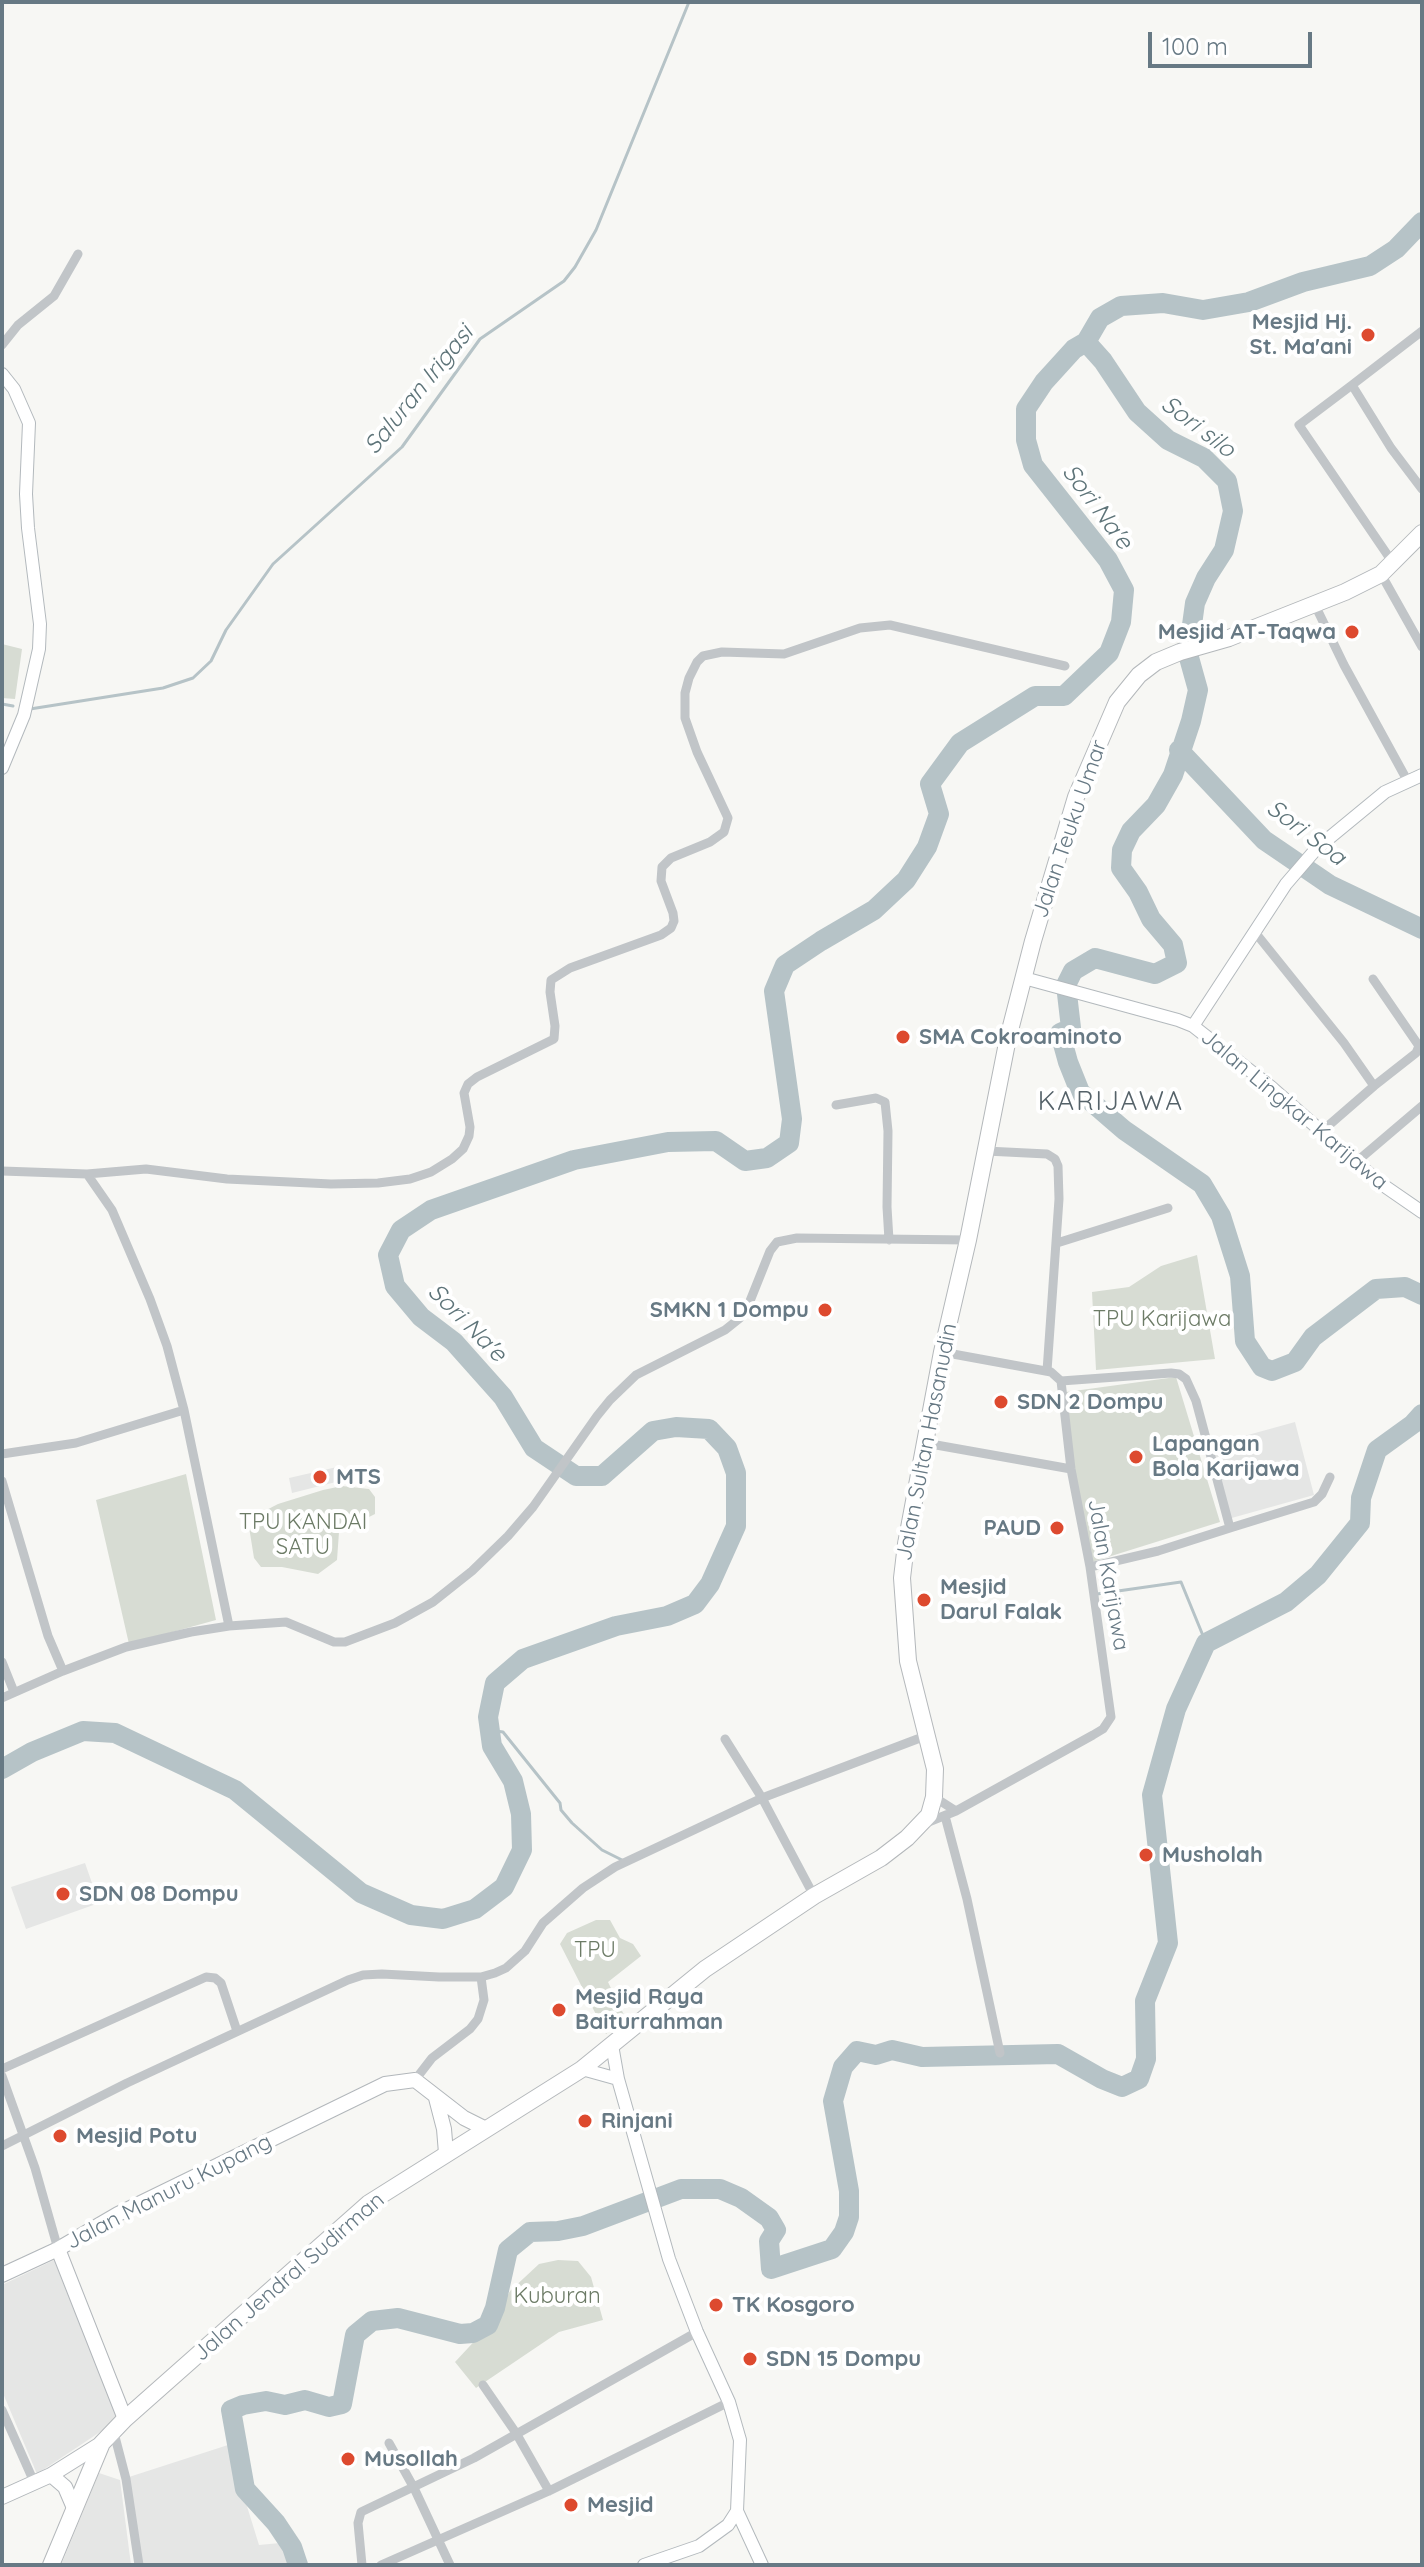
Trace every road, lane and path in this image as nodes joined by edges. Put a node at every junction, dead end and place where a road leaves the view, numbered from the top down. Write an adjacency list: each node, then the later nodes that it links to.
1 (78, 254): 3 (street)
2 (1422, 331): 5 (street)
3 (2, 345)
4 (2, 374): 12 (main road)
5 (1352, 385): 6 (street); 8 (street)
6 (1422, 489)
7 (1422, 533): 8 (highway, Jalan Teuku Umar)
8 (1387, 569): 9 (highway, Jalan Teuku Umar); 10 (street)
9 (1315, 605): 14 (street); 16 (highway, Jalan Teuku Umar)
10 (1422, 647)
11 (1065, 666): 26 (street)
12 (2, 768)
13 (1422, 775): 14 (main road)
14 (1407, 780): 15 (main road)
15 (1254, 931): 18 (main road); 19 (street)
16 (1024, 978): 18 (main road, Jalan Lingkar Karijawa); 23 (highway, Jalan Sultan Hasanudin)
17 (1373, 979): 19 (street)
18 (1193, 1026): 22 (main road, Jalan Lingkar Karijawa)
19 (1374, 1086): 22 (street)
20 (836, 1105): 29 (street)
21 (1422, 1106): 24 (street)
22 (1321, 1132): 24 (main road, Jalan Lingkar Karijawa)
23 (986, 1151): 30 (highway, Jalan Sultan Hasanudin); 31 (street)
24 (1355, 1163): 28 (main road, Jalan Lingkar Karijawa)
25 (2, 1171): 26 (street)
26 (87, 1174): 35 (street)
27 (1168, 1208): 31 (street)
28 (1422, 1212)
29 (889, 1240): 30 (street); 43 (street)
30 (968, 1240): 32 (highway, Jalan Sultan Hasanudin)
31 (1057, 1243): 33 (street)
32 (942, 1352): 33 (street); 36 (highway, Jalan Sultan Hasanudin)
33 (1047, 1371): 34 (street)
34 (1061, 1381): 38 (street, Jalan Karijawa); 41 (street)
35 (184, 1410): 37 (street); 43 (street)
36 (925, 1443): 38 (street); 48 (highway, Jalan Sultan Hasanudin)
37 (2, 1454)
38 (1071, 1469): 42 (street, Jalan Karijawa)
39 (1330, 1477): 41 (street)
40 (2, 1481): 45 (street)
41 (1230, 1528): 42 (street)
42 (1090, 1567): 52 (street, Jalan Karijawa)
43 (229, 1626): 45 (street)
44 (2, 1662): 46 (street)
45 (63, 1671): 46 (street)
46 (14, 1692): 47 (street)
47 (2, 1698)
48 (928, 1735): 50 (highway, Jalan Sultan Hasanudin); 51 (street)
49 (725, 1739): 51 (street)
50 (934, 1797): 52 (street); 54 (highway, Jalan Sultan Hasanudin)
51 (762, 1798): 55 (street); 56 (street)
52 (956, 1811): 53 (street)
53 (945, 1816): 54 (street); 59 (street)
54 (922, 1825): 55 (highway, Jalan Sultan Hasanudin)
55 (814, 1896): 58 (highway, Jalan Sultan Hasanudin)
56 (481, 1977): 57 (street); 64 (street)
57 (237, 2031): 60 (street); 67 (street)
58 (612, 2045): 61 (highway, Jalan Sultan Hasanudin); 63 (main road)
59 (1000, 2053)
60 (2, 2069)
61 (582, 2069): 63 (main road); 66 (highway, Jalan Jendral Sudirman)
62 (2, 2076): 67 (street)
63 (618, 2079): 72 (main road)
64 (415, 2080): 65 (main road); 70 (main road, Jalan Manuru Kupang)
65 (436, 2098): 66 (main road); 69 (main road)
66 (486, 2129): 69 (highway, Jalan Jendral Sudirman)
67 (22, 2136): 68 (street); 70 (street)
68 (2, 2146)
69 (446, 2153): 76 (highway, Jalan Jendral Sudirman)
70 (58, 2249): 71 (main road); 76 (main road, Jalan Manuru Kupang)
71 (2, 2275)
72 (697, 2332): 74 (main road); 77 (street)
73 (483, 2385): 77 (street)
74 (729, 2402): 83 (street); 86 (main road)
75 (2, 2410): 81 (street)
76 (125, 2419): 78 (highway)
77 (516, 2433): 82 (street); 83 (street)
78 (108, 2438): 80 (main road); 85 (highway); 89 (street)
79 (389, 2443): 82 (street)
80 (51, 2475): 81 (main road); 85 (main road)
81 (34, 2482): 84 (main road)
82 (414, 2488): 87 (street); 90 (street)
83 (549, 2491): 87 (street)
84 (2, 2497)
85 (74, 2508): 88 (highway)
86 (737, 2511): 93 (main road); 94 (main road)
87 (438, 2541): 91 (street); 92 (street)
88 (51, 2565)
89 (139, 2565)
90 (362, 2565)
91 (381, 2565)
92 (450, 2565)
93 (644, 2565)
94 (762, 2565)

